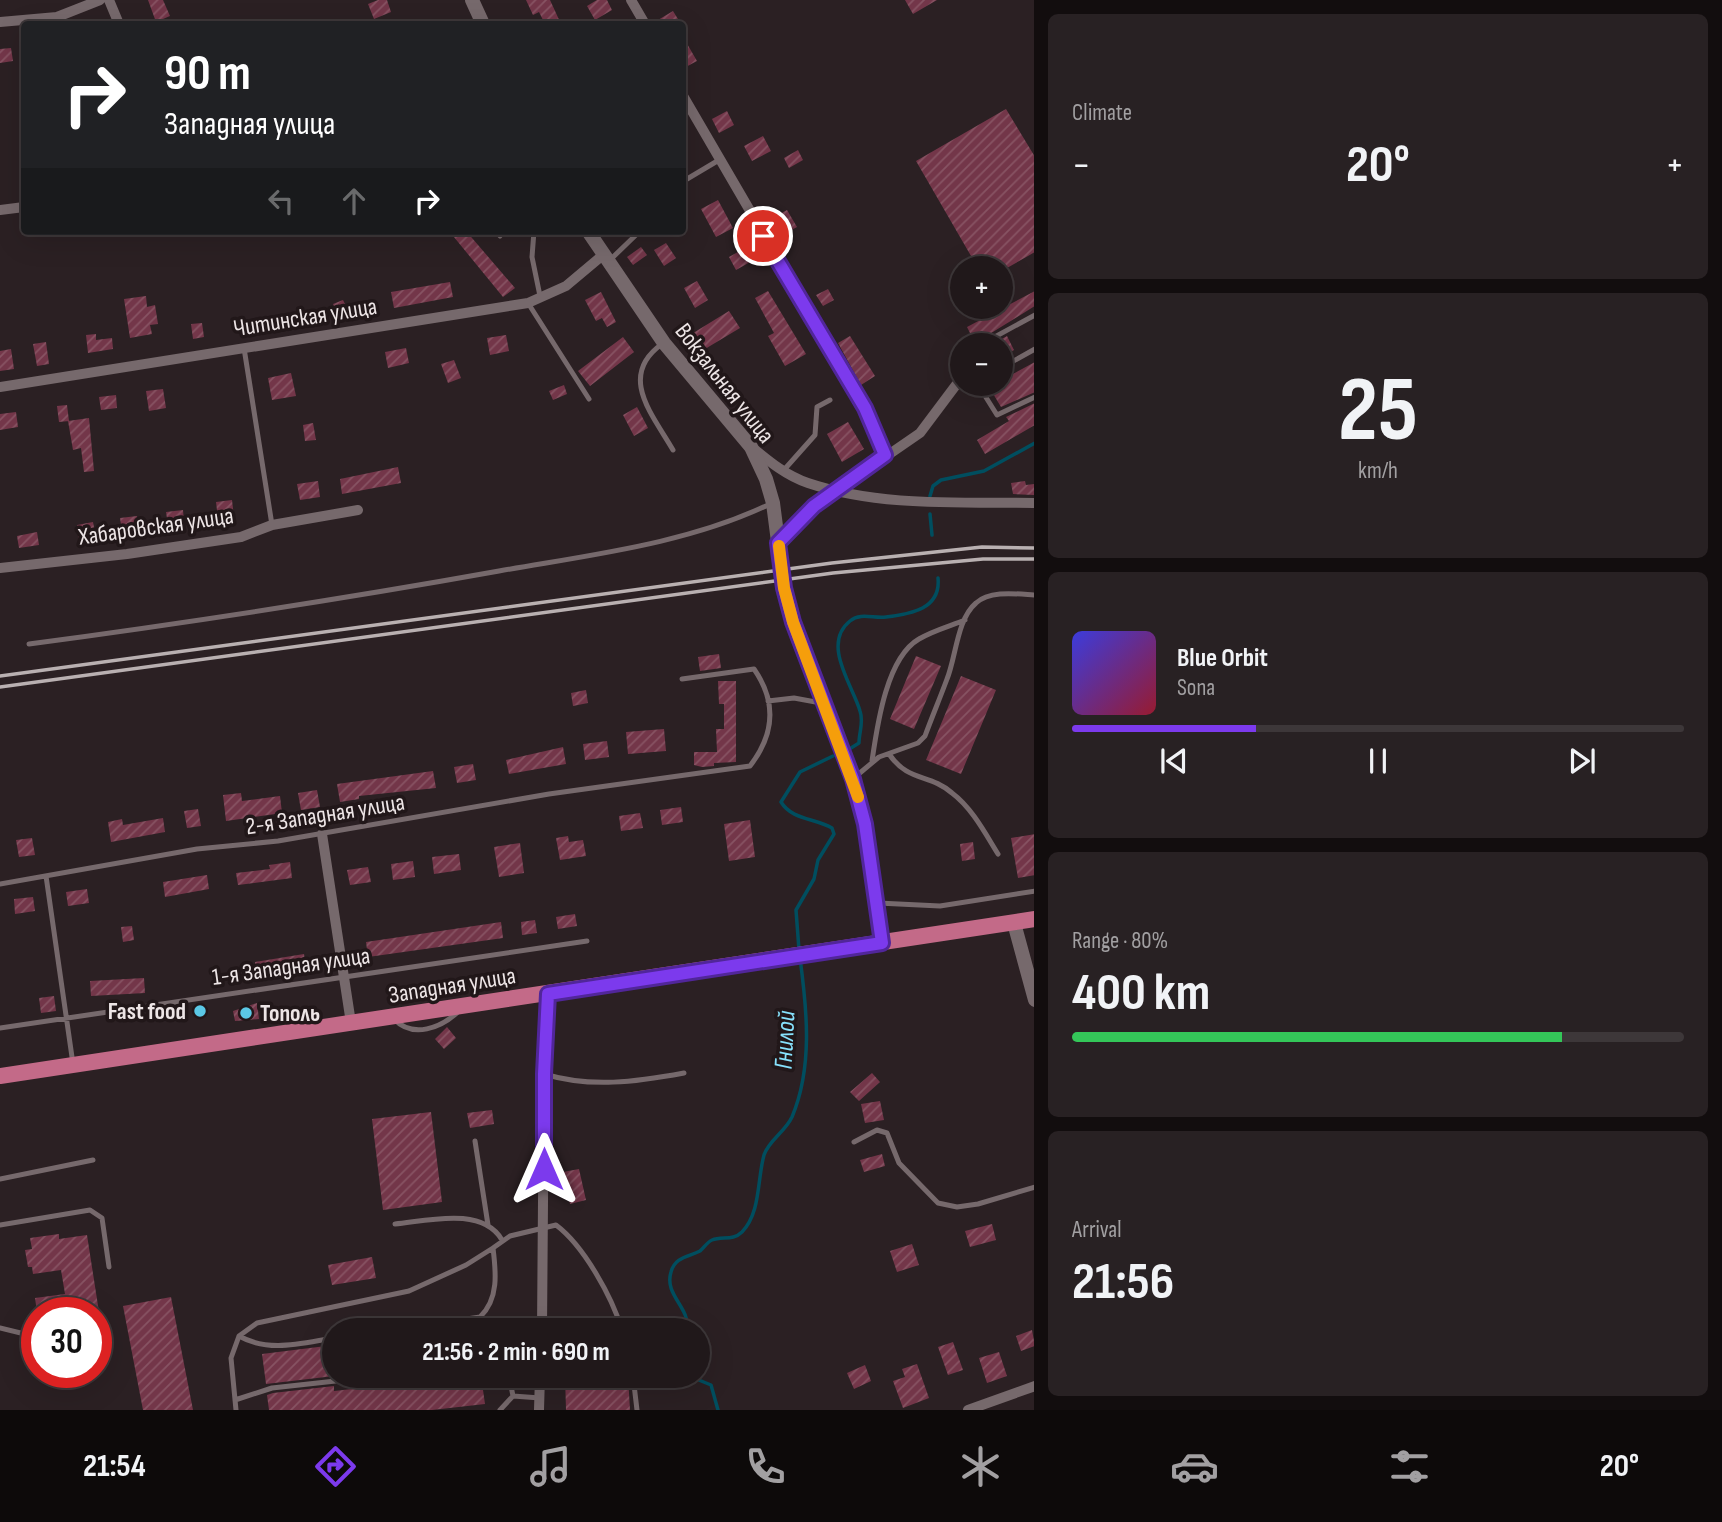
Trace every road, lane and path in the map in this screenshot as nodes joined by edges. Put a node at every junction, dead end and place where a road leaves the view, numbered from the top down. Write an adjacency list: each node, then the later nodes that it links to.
1 (100, 0): 8 (street)
2 (109, 0): 5 (street)
3 (472, 0): 6 (main road)
4 (631, 0): 7 (street)
5 (118, 21)
6 (482, 21)
7 (643, 21)
8 (0, 22)
9 (686, 101): 10 (street)
10 (719, 160): 11 (lane); 34 (street)
11 (686, 180)
12 (21, 207): 13 (street)
13 (0, 210)
14 (534, 235): 18 (lane)
15 (590, 235): 17 (main road, Вокзальная улица)
16 (635, 235): 17 (lane)
17 (605, 259): 18 (street, Читинская улица); 22 (main road, Вокзальная улица)
18 (541, 299): 19 (street, Читинская улица)
19 (528, 303): 23 (street, Читинская улица); 30 (lane)
20 (1034, 314): 21 (lane)
21 (1001, 333)
22 (664, 343): 32 (main road, Вокзальная улица); 33 (lane)
23 (244, 348): 26 (street, Читинская улица); 40 (lane)
24 (1034, 349): 25 (lane)
25 (1013, 361)
26 (0, 387)
27 (950, 393): 34 (street)
28 (985, 396): 29 (lane)
29 (1034, 397)
30 (589, 399)
31 (830, 400): 35 (lane)
32 (751, 447): 35 (street); 37 (main road, Вокзальная улица)
33 (673, 450)
34 (885, 455): 36 (street)
35 (783, 471): 36 (street)
36 (837, 490): 38 (street); 41 (street)
37 (773, 503): 41 (main road, Вокзальная улица); 45 (lane)
38 (1034, 503)
39 (358, 510): 40 (street, Хабаровская улица)
40 (272, 525): 42 (street, Хабаровская улица)
41 (778, 543): 48 (main road, Вокзальная улица)
42 (0, 568)
43 (1034, 595): 44 (lane)
44 (965, 620): 49 (lane); 50 (lane)
45 (29, 644)
46 (682, 679): 47 (lane)
47 (768, 701): 48 (lane); 52 (lane, 2-я Западная улица)
48 (822, 703): 51 (main road, Вокзальная улица)
49 (889, 754): 50 (lane); 53 (lane)
50 (872, 761): 51 (lane)
51 (853, 779): 57 (main road, Вокзальная улица)
52 (322, 834): 54 (lane, 2-я Западная улица); 62 (street)
53 (998, 854)
54 (46, 876): 55 (lane, 2-я Западная улица); 65 (lane)
55 (0, 884)
56 (1034, 891): 57 (lane)
57 (876, 903): 61 (main road, Вокзальная улица)
58 (1034, 919): 59 (main road, Западная улица)
59 (1014, 923): 61 (main road, Западная улица); 64 (main road)
60 (587, 941): 62 (lane, 1-я Западная улица)
61 (882, 943): 63 (main road, Западная улица)
62 (344, 977): 65 (lane, 1-я Западная улица); 66 (street)
63 (548, 994): 66 (main road, Западная улица); 70 (street)
64 (1034, 1000)
65 (66, 1017): 67 (lane, 1-я Западная улица); 68 (lane)
66 (351, 1023): 68 (main road, Западная улица)
67 (0, 1028)
68 (74, 1065): 71 (main road, Западная улица)
69 (684, 1073): 70 (lane)
70 (544, 1074): 80 (street)
71 (0, 1076)
72 (475, 1142): 79 (lane)
73 (853, 1142): 76 (lane)
74 (93, 1160): 75 (lane)
75 (0, 1179)
76 (1034, 1187)
77 (395, 1224): 79 (lane)
78 (0, 1225): 83 (lane)
79 (488, 1225): 81 (lane)
80 (544, 1226): 81 (lane); 85 (street); 86 (lane)
81 (502, 1240): 82 (lane)
82 (494, 1248): 84 (lane); 89 (lane)
83 (109, 1267)
84 (473, 1318)
85 (542, 1318)
86 (618, 1318)
87 (0, 1328): 88 (lane)
88 (21, 1333)
89 (239, 1336): 90 (lane); 98 (lane)
90 (322, 1340)
91 (322, 1383): 98 (lane)
92 (1034, 1386): 103 (street)
93 (511, 1388): 96 (lane)
94 (540, 1388): 97 (street)
95 (634, 1388): 102 (lane)
96 (513, 1396): 97 (lane); 100 (lane)
97 (540, 1398): 101 (street)
98 (235, 1400): 99 (lane)
99 (236, 1410)
100 (500, 1410)
101 (539, 1410)
102 (637, 1410)
103 (968, 1410)

